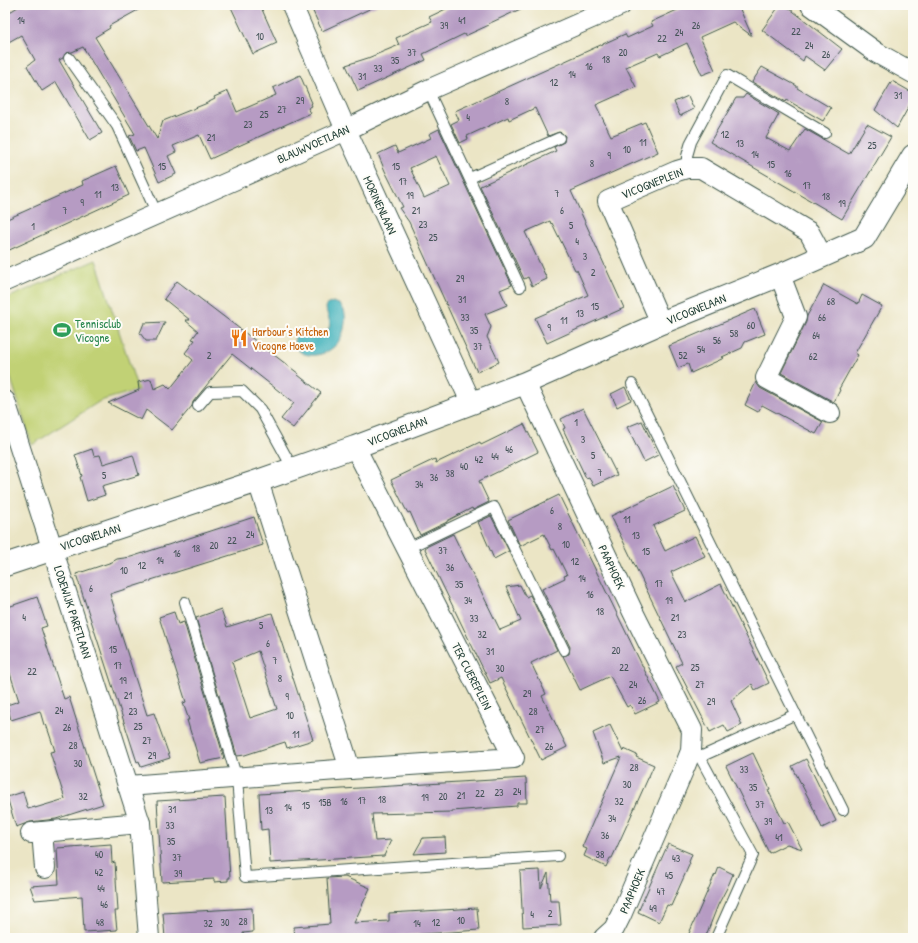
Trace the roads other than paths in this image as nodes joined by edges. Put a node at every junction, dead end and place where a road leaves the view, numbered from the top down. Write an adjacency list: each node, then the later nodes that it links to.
1 (292, 5): 7 (street, MORINENLAAN)
2 (621, 5): 6 (street, BLAUWVOETLAAN)
3 (811, 5): 5 (street)
4 (69, 58): 13 (lane)
5 (913, 74)
6 (428, 90): 7 (street, BLAUWVOETLAAN); 12 (lane)
7 (346, 130): 13 (street, BLAUWVOETLAAN); 22 (street, MORINENLAAN)
8 (825, 133): 11 (lane)
9 (559, 138): 12 (lane)
10 (913, 156): 14 (street, VICOGNELAAN)
11 (688, 168): 14 (street, VICOGNEPLEIN); 18 (street, VICOGNEPLEIN)
12 (470, 178): 17 (lane)
13 (157, 214): 16 (street, BLAUWVOETLAAN)
14 (822, 256): 15 (street, VICOGNELAAN)
15 (780, 275): 18 (street, VICOGNELAAN); 24 (street)
16 (5, 281)
17 (520, 287)
18 (661, 323): 19 (street, VICOGNELAAN)
19 (525, 383): 22 (street, VICOGNELAAN); 34 (street, PAAPHOEK)
20 (632, 384): 33 (lane)
21 (5, 401): 28 (street, LODEWIJK PARETLAAN)
22 (471, 402): 25 (street, VICOGNELAAN)
23 (198, 406): 26 (lane)
24 (830, 413)
25 (355, 447): 26 (street, VICOGNELAAN); 29 (street, TER CUEREPLEIN)
26 (293, 469): 27 (street, VICOGNELAAN)
27 (258, 481): 28 (street, VICOGNELAAN); 35 (street)
28 (53, 549): 30 (street, VICOGNELAAN); 37 (street, LODEWIJK PARETLAAN)
29 (406, 549): 32 (lane); 35 (street, TER CUEREPLEIN)
30 (5, 565)
31 (185, 602): 36 (lane)
32 (564, 650)
33 (796, 714): 34 (lane); 38 (lane)
34 (696, 754): 43 (street, PAAPHOEK); 44 (lane)
35 (350, 769): 36 (street, TER CUEREPLEIN)
36 (237, 779): 37 (street, TER CUEREPLEIN); 40 (lane)
37 (128, 786): 39 (street, LODEWIJK PARETLAAN)
38 (843, 810)
39 (140, 823): 41 (street); 42 (street, LODEWIJK PARETLAAN)
40 (558, 856)
41 (45, 868)
42 (149, 938)
43 (604, 938)
44 (716, 938)

